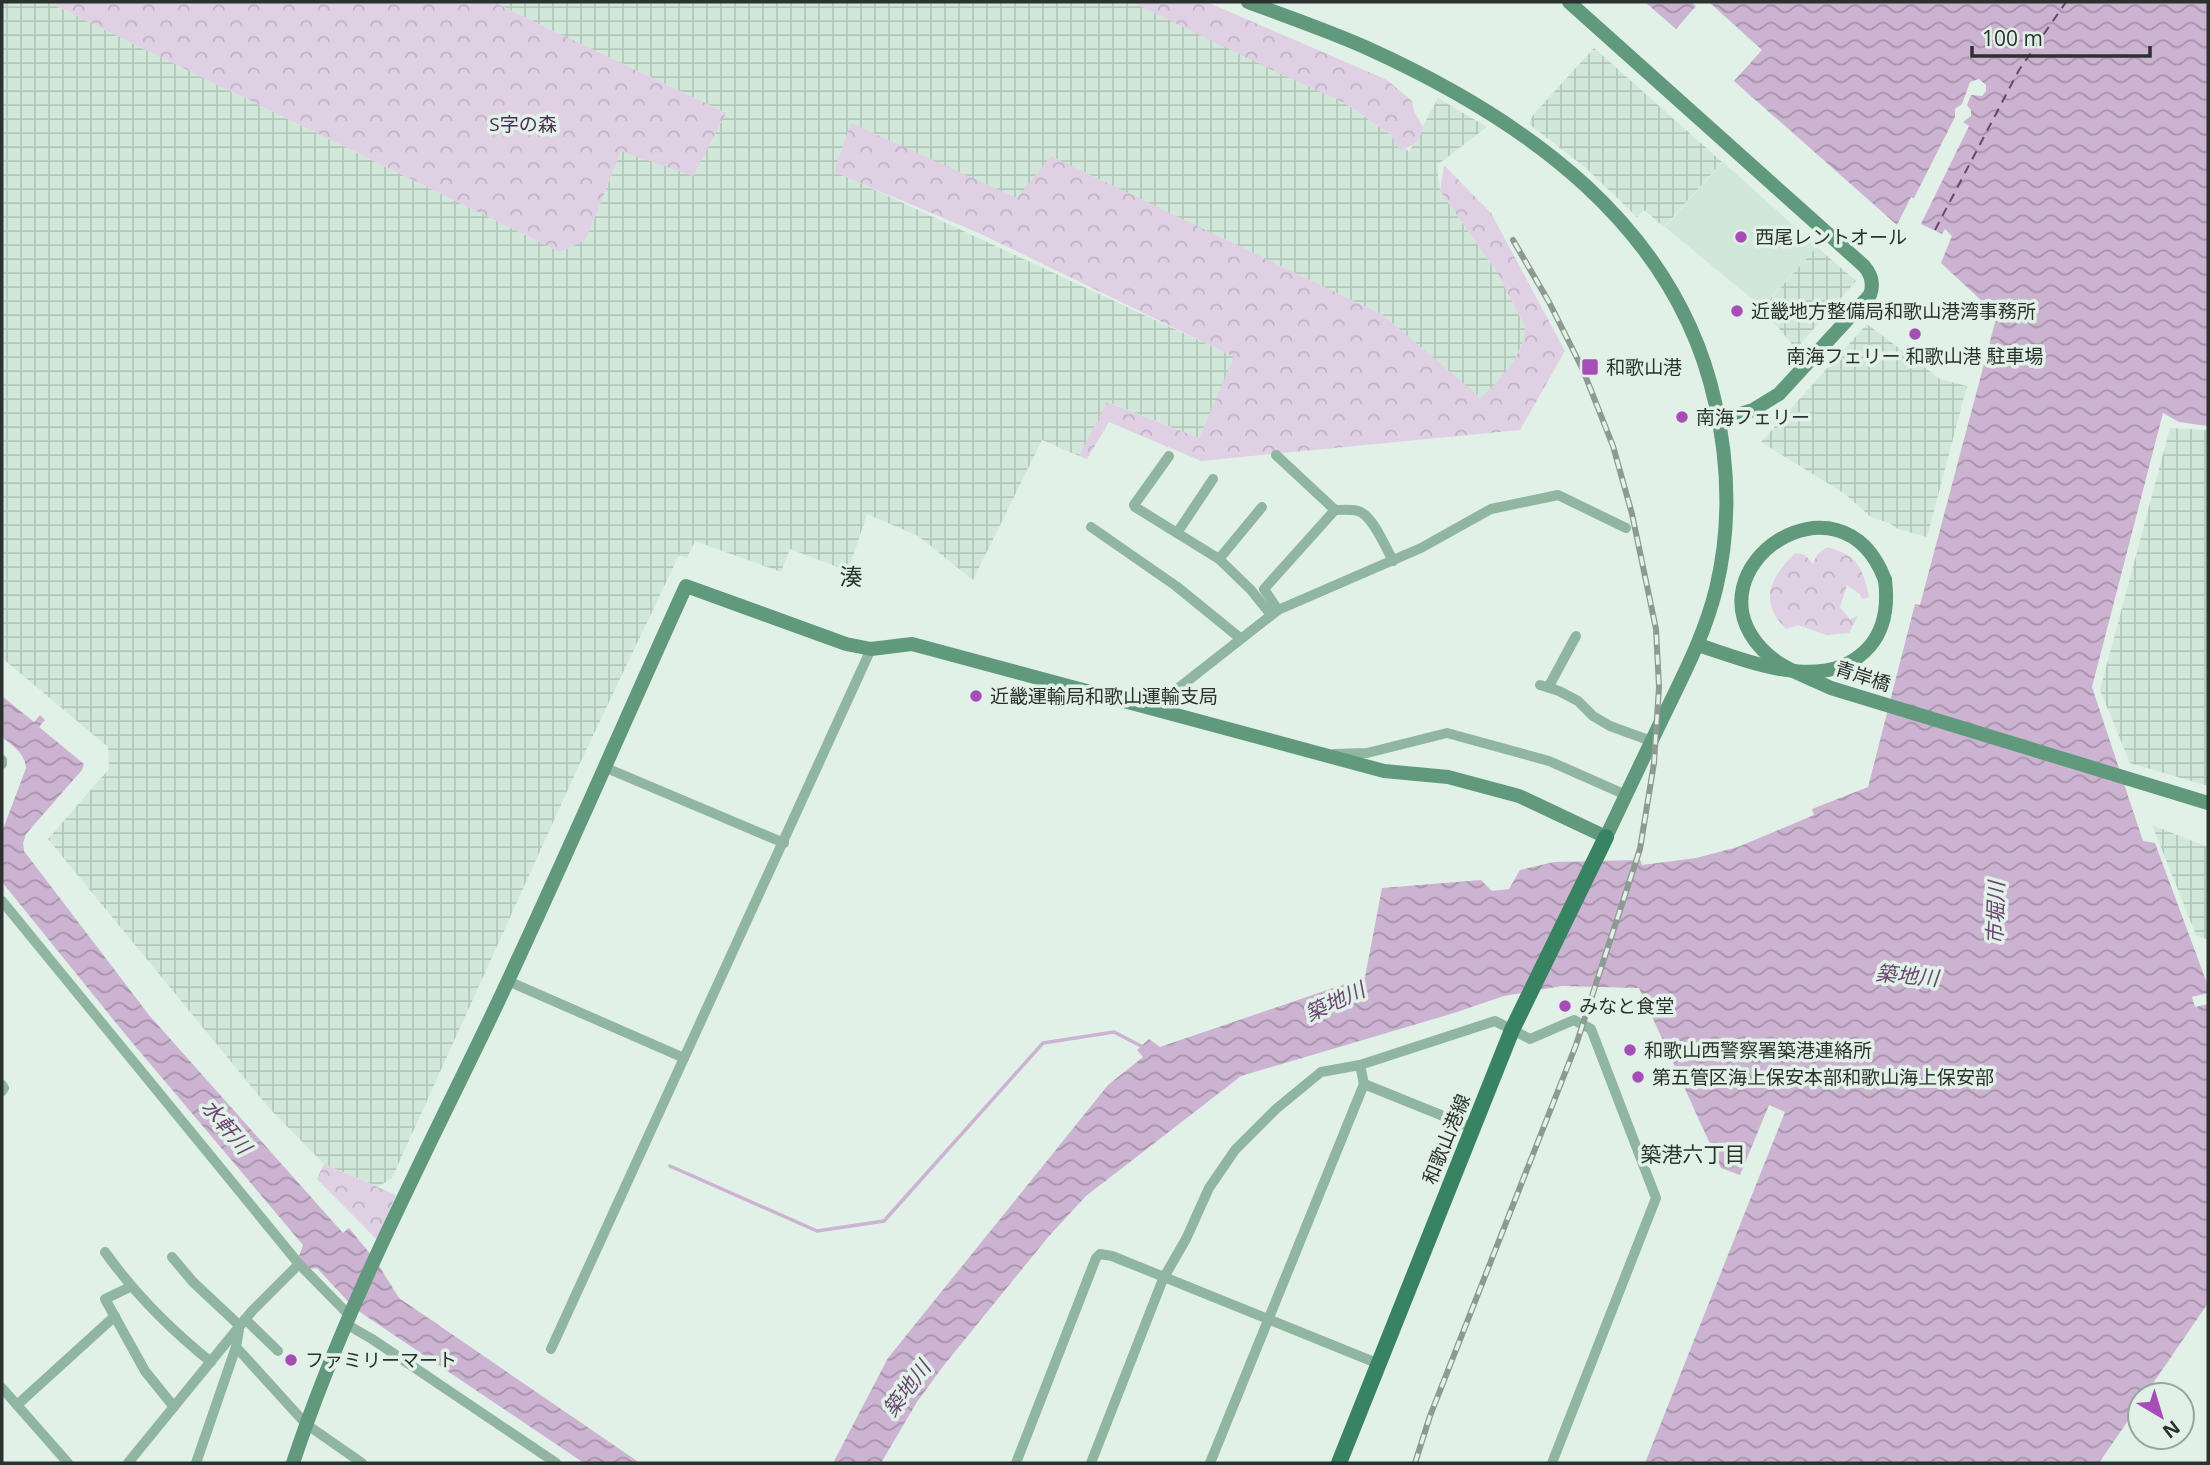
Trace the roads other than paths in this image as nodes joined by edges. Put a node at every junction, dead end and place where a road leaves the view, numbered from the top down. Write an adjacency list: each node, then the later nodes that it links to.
1 (1248, 2): 3 (street)
2 (1569, 2): 3 (street)
3 (1719, 421): 17 (street)
4 (1169, 456): 11 (street)
5 (1276, 456): 8 (street)
6 (1213, 479): 11 (street)
7 (1262, 507): 12 (street)
8 (1335, 510): 13 (street); 14 (street)
9 (1091, 527): 16 (street)
10 (1626, 528): 13 (street)
11 (1177, 533): 12 (street)
12 (1219, 559): 14 (street)
13 (1393, 561): 14 (street)
14 (1275, 612): 16 (street)
15 (1576, 636): 20 (street)
16 (1240, 638): 19 (street)
17 (1698, 645): 20 (street); 24 (street, 青岸橋, bridge)
18 (871, 649): 19 (street); 22 (street); 26 (street)
19 (1153, 708): 21 (street)
20 (1651, 741): 23 (street)
21 (1324, 755): 23 (street); 25 (street)
22 (604, 767): 26 (street); 28 (street)
23 (1626, 795): 25 (street)
24 (2208, 803)
25 (1606, 837): 29 (main road, 和歌山港線)
26 (784, 843): 30 (street)
27 (2, 901): 38 (street)
28 (508, 981): 30 (street); 42 (street)
29 (1512, 1030): 31 (street); 35 (main road, 和歌山港線); 64 (street)
30 (684, 1058): 46 (street)
31 (1360, 1065): 33 (street); 39 (street)
32 (2, 1084): 34 (street)
33 (1364, 1084): 35 (street); 43 (street)
34 (2, 1090)
35 (1473, 1128): 49 (main road, 和歌山港線)
36 (105, 1252): 40 (street)
37 (172, 1257): 44 (street)
38 (299, 1264): 42 (street); 44 (street)
39 (1163, 1279): 43 (street); 60 (street); 61 (street)
40 (130, 1287): 41 (street); 48 (street)
41 (115, 1316): 51 (street); 52 (street)
42 (348, 1317): 53 (street); 59 (street)
43 (1268, 1319): 49 (street); 62 (street)
44 (242, 1325): 45 (street); 47 (street); 48 (street)
45 (236, 1347): 53 (street); 56 (street)
46 (551, 1349)
47 (278, 1351)
48 (211, 1362): 52 (street)
49 (1379, 1364): 63 (main road, 和歌山港線)
50 (2, 1388): 51 (street)
51 (17, 1405): 54 (street)
52 (174, 1407): 55 (street)
53 (306, 1424): 57 (street); 58 (street)
54 (68, 1463)
55 (128, 1463)
56 (196, 1463)
57 (293, 1463)
58 (362, 1463)
59 (556, 1463)
60 (1016, 1463)
61 (1091, 1463)
62 (1210, 1463)
63 (1339, 1463)
64 (1552, 1463)

